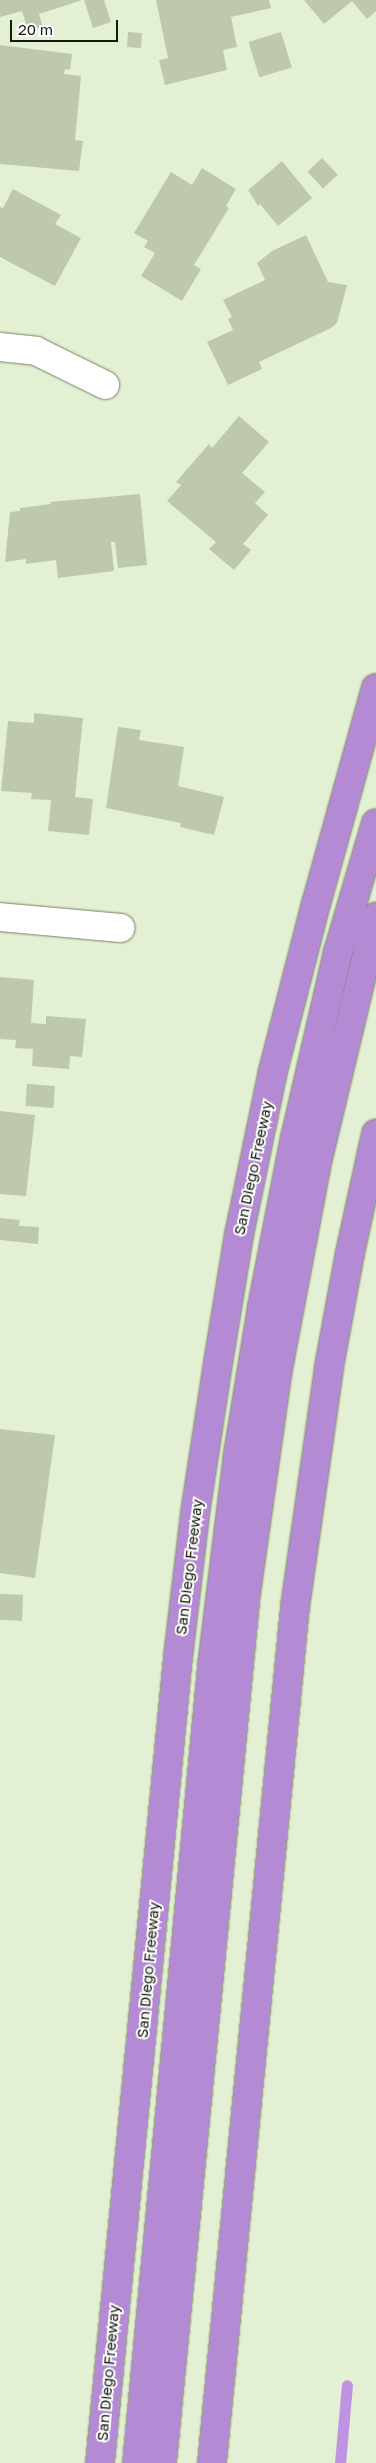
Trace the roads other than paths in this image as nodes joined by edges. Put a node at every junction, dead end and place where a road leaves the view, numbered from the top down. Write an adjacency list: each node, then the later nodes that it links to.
1 (0, 347): 2 (street)
2 (105, 386)
3 (376, 688): 9 (highway, San Diego Freeway)
4 (376, 823): 10 (highway)
5 (0, 917): 7 (street)
6 (376, 917): 11 (highway)
7 (120, 928)
8 (376, 1134): 12 (highway)
9 (100, 2463)
10 (137, 2463)
11 (162, 2463)
12 (212, 2463)

